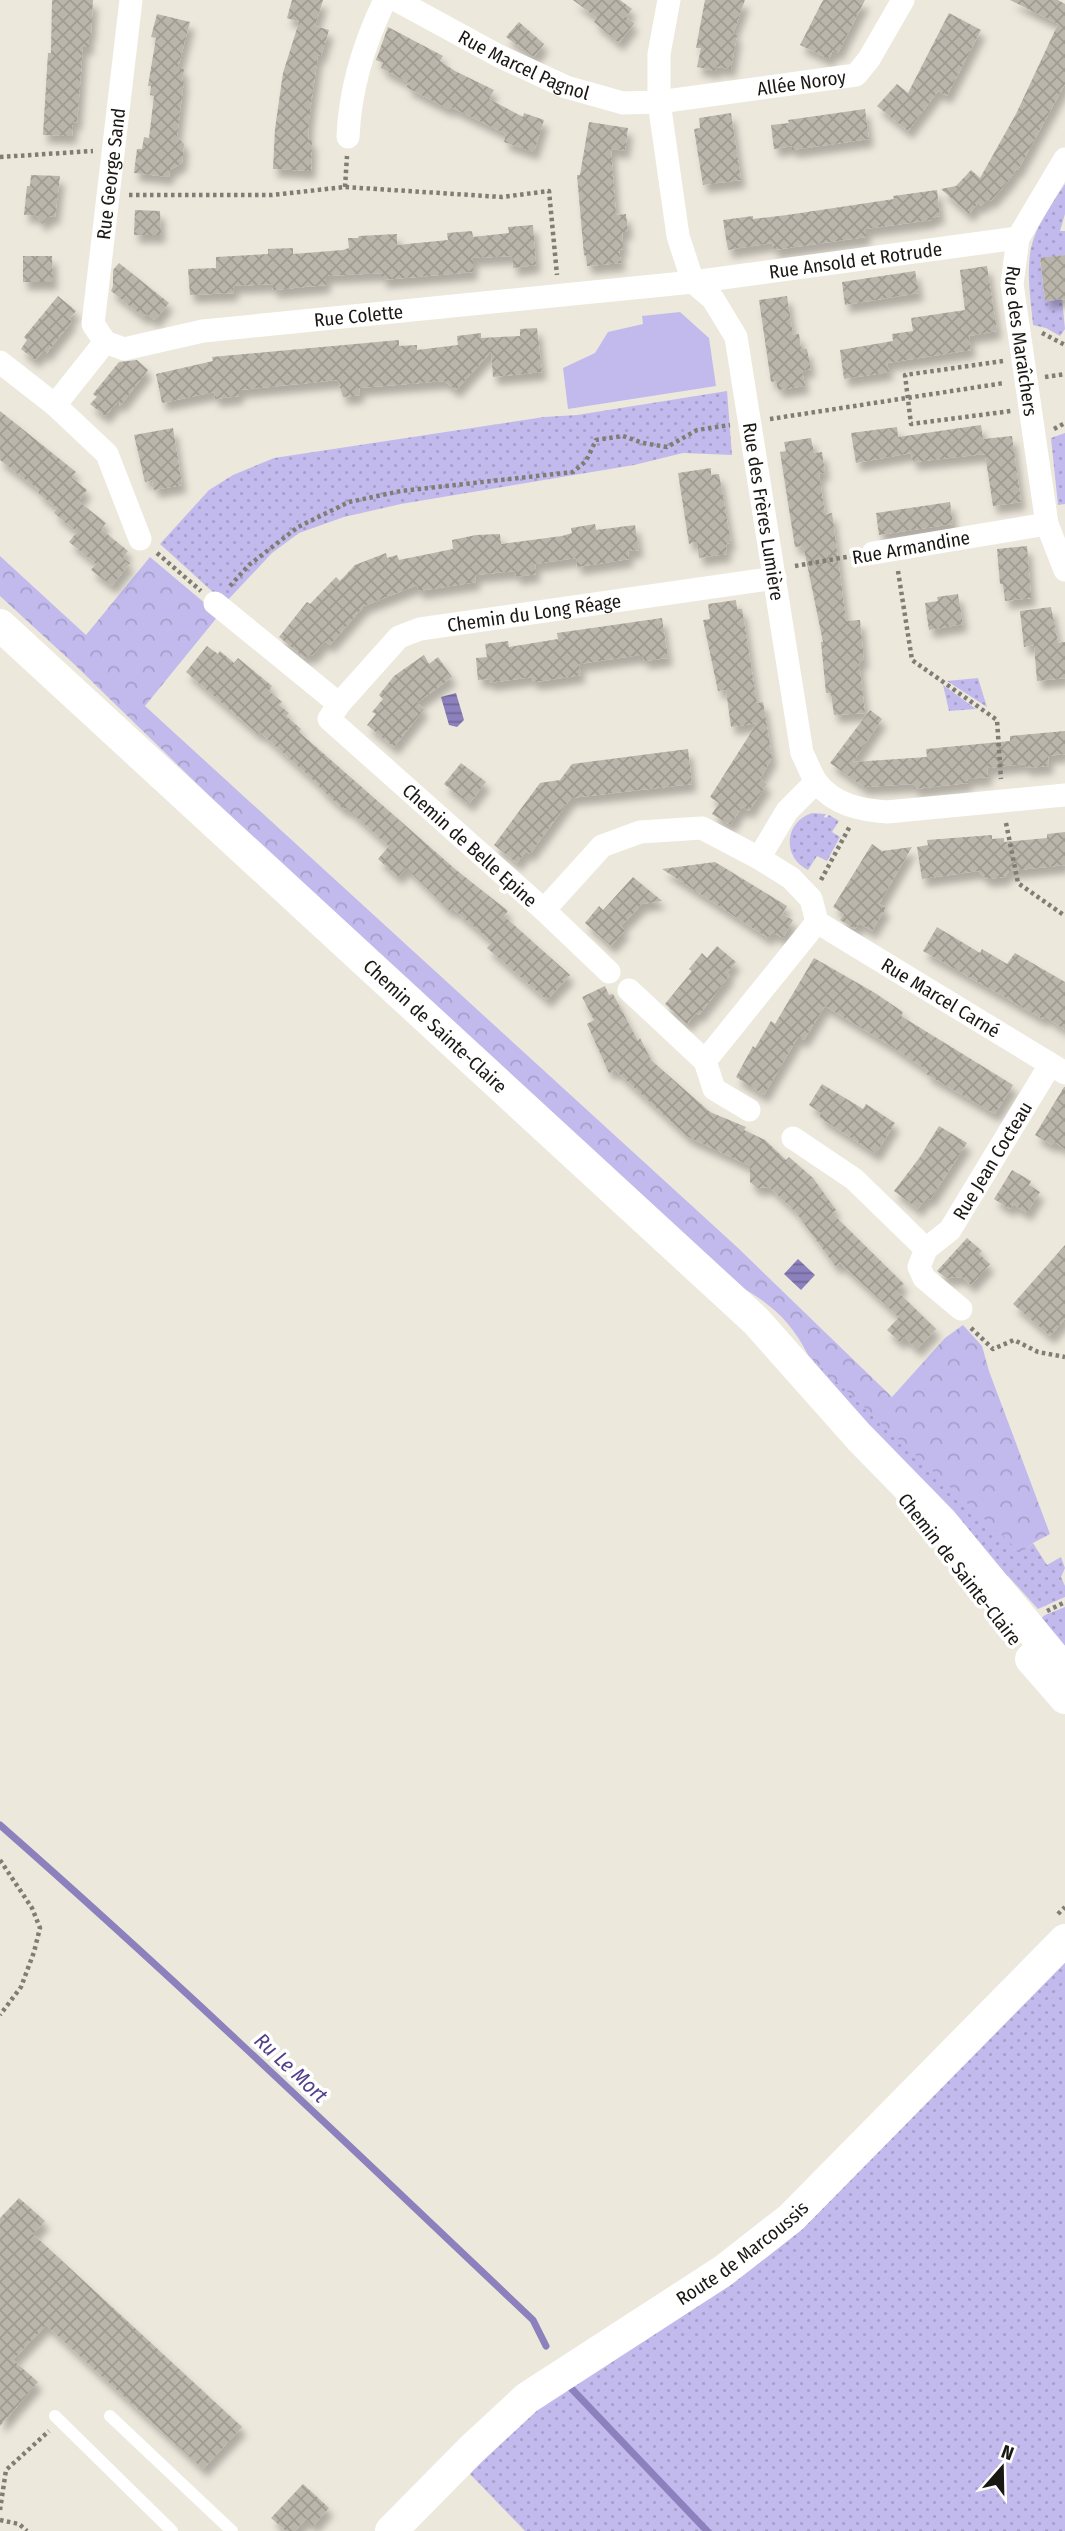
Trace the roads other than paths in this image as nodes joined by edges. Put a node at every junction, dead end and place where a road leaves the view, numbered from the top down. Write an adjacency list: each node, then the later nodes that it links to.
1 (131, 0): 11 (street, Rue George Sand)
2 (385, 0): 7 (street)
3 (397, 0): 6 (street, Rue Marcel Pagnol)
4 (669, 0): 6 (street, Rue des Frères Lumière)
5 (902, 0): 6 (street, Allée Noroy)
6 (659, 102): 10 (street, Rue des Frères Lumière)
7 (348, 136)
8 (1065, 159): 9 (street, Rue des Maraîchers)
9 (1018, 238): 10 (street, Rue Ansold et Rotrude); 14 (street, Rue des Maraîchers)
10 (693, 282): 11 (street, Rue Colette); 18 (street, Rue des Frères Lumière)
11 (105, 342): 13 (street)
12 (0, 362): 13 (street)
13 (55, 405): 15 (street)
14 (1054, 530): 16 (street, Rue Armandine); 17 (street, Rue des Maraîchers)
15 (140, 539)
16 (884, 551)
17 (1065, 570)
18 (775, 574): 21 (street, Chemin du Long Réage); 22 (street, Rue des Frères Lumière)
19 (215, 603): 21 (street, Chemin de Belle Epine)
20 (0, 625): 35 (main road, Chemin de Sainte-Claire)
21 (334, 712): 25 (street, Chemin de Belle Epine)
22 (816, 782): 23 (street, Rue des Frères Lumière); 24 (street)
23 (1065, 795)
24 (759, 858): 25 (street); 26 (street)
25 (544, 910): 27 (street, Chemin de Belle Epine)
26 (817, 922): 29 (street); 30 (street, Rue Marcel Carné)
27 (609, 972)
28 (629, 990): 29 (street)
29 (705, 1061): 31 (street)
30 (1058, 1069): 33 (street, Rue Jean Cocteau)
31 (749, 1110)
32 (793, 1138): 33 (street)
33 (926, 1249): 34 (street)
34 (961, 1309)
35 (859, 1437): 36 (main road, Chemin de Sainte-Claire); 37 (main road, Chemin de Sainte-Claire)
36 (1065, 1671)
37 (1065, 1698)
38 (1060, 1928): 43 (main road, Route de Marcoussis)
39 (110, 2416): 42 (lane)
40 (57, 2419): 41 (lane)
41 (172, 2531)
42 (232, 2531)
43 (391, 2531)

